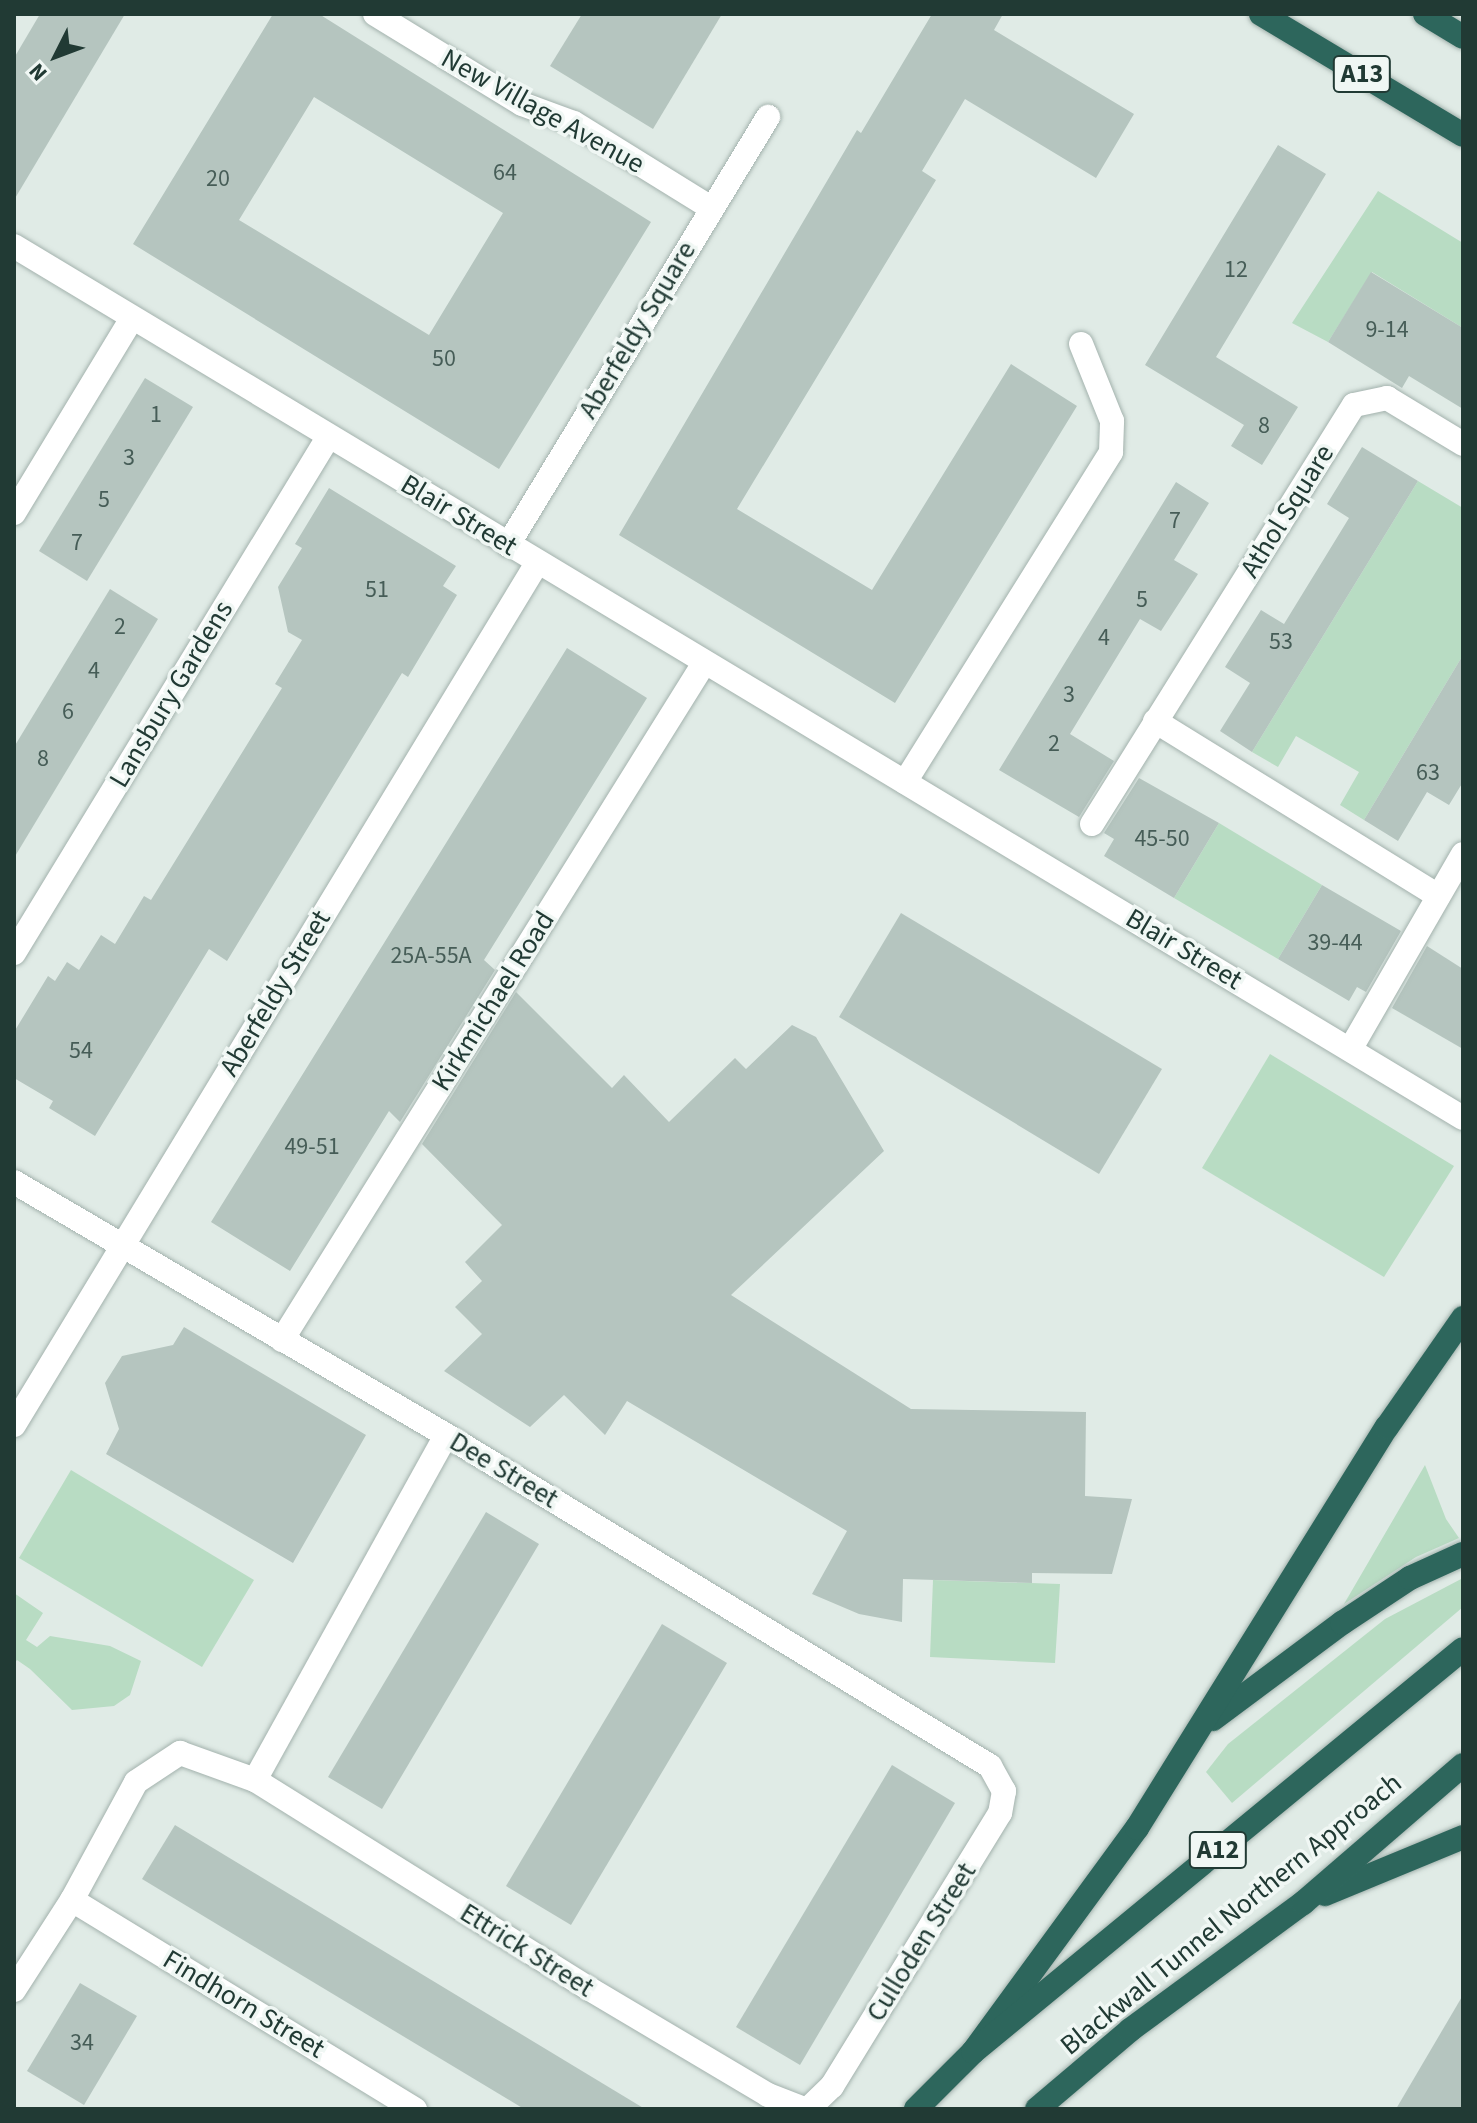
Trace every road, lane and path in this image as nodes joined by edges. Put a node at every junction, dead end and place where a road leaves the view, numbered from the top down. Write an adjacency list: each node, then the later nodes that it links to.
1 (375, 14): 7 (street, New Village Avenue)
2 (1261, 14): 6 (highway, A13)
3 (1425, 14): 4 (highway)
4 (1463, 37)
5 (768, 117): 7 (street, Aberfeldy Square)
6 (1463, 135)
7 (711, 208): 14 (street, Aberfeldy Square)
8 (14, 246): 9 (street, Blair Street)
9 (132, 318): 11 (street, Blair Street); 13 (street)
10 (1081, 344): 18 (street)
11 (329, 436): 14 (street, Blair Street); 22 (street, Lansbury Gardens)
12 (1463, 444): 17 (street, Athol Square)
13 (14, 513)
14 (508, 545): 15 (street, Blair Street)
15 (537, 563): 16 (street, Blair Street); 26 (street, Aberfeldy Street)
16 (704, 663): 18 (street, Blair Street); 28 (street, Kirkmichael Road)
17 (1155, 721): 19 (street, Athol Square); 21 (street)
18 (905, 782): 23 (street, Blair Street)
19 (1092, 824)
20 (1463, 854): 21 (street)
21 (1438, 896): 23 (street)
22 (14, 953)
23 (1358, 1052): 24 (street, Blair Street)
24 (1463, 1118)
25 (14, 1182): 26 (street, Dee Street)
26 (122, 1246): 28 (street, Dee Street); 29 (street, Aberfeldy Street)
27 (1463, 1318): 33 (highway, A12)
28 (282, 1340): 30 (street, Dee Street)
29 (14, 1425)
30 (446, 1435): 35 (street, Dee Street); 36 (street)
31 (1463, 1554): 33 (highway)
32 (1463, 1649): 41 (highway, Blackwall Tunnel Northern Approach / A12)
33 (1201, 1728): 41 (highway, A12)
34 (1463, 1765): 39 (highway, Blackwall Tunnel Northern Approach)
35 (990, 1766): 43 (street, Culloden Street)
36 (255, 1780): 38 (street, Ettrick Street); 43 (street, Ettrick Street)
37 (1463, 1837): 39 (highway)
38 (72, 1900): 40 (street); 42 (street, Findhorn Street)
39 (1303, 1903): 45 (highway, Blackwall Tunnel Northern Approach)
40 (14, 1990)
41 (973, 2052): 44 (highway, Blackwall Tunnel Northern Approach / A12)
42 (415, 2109)
43 (807, 2109)
44 (916, 2109)
45 (1037, 2109)

